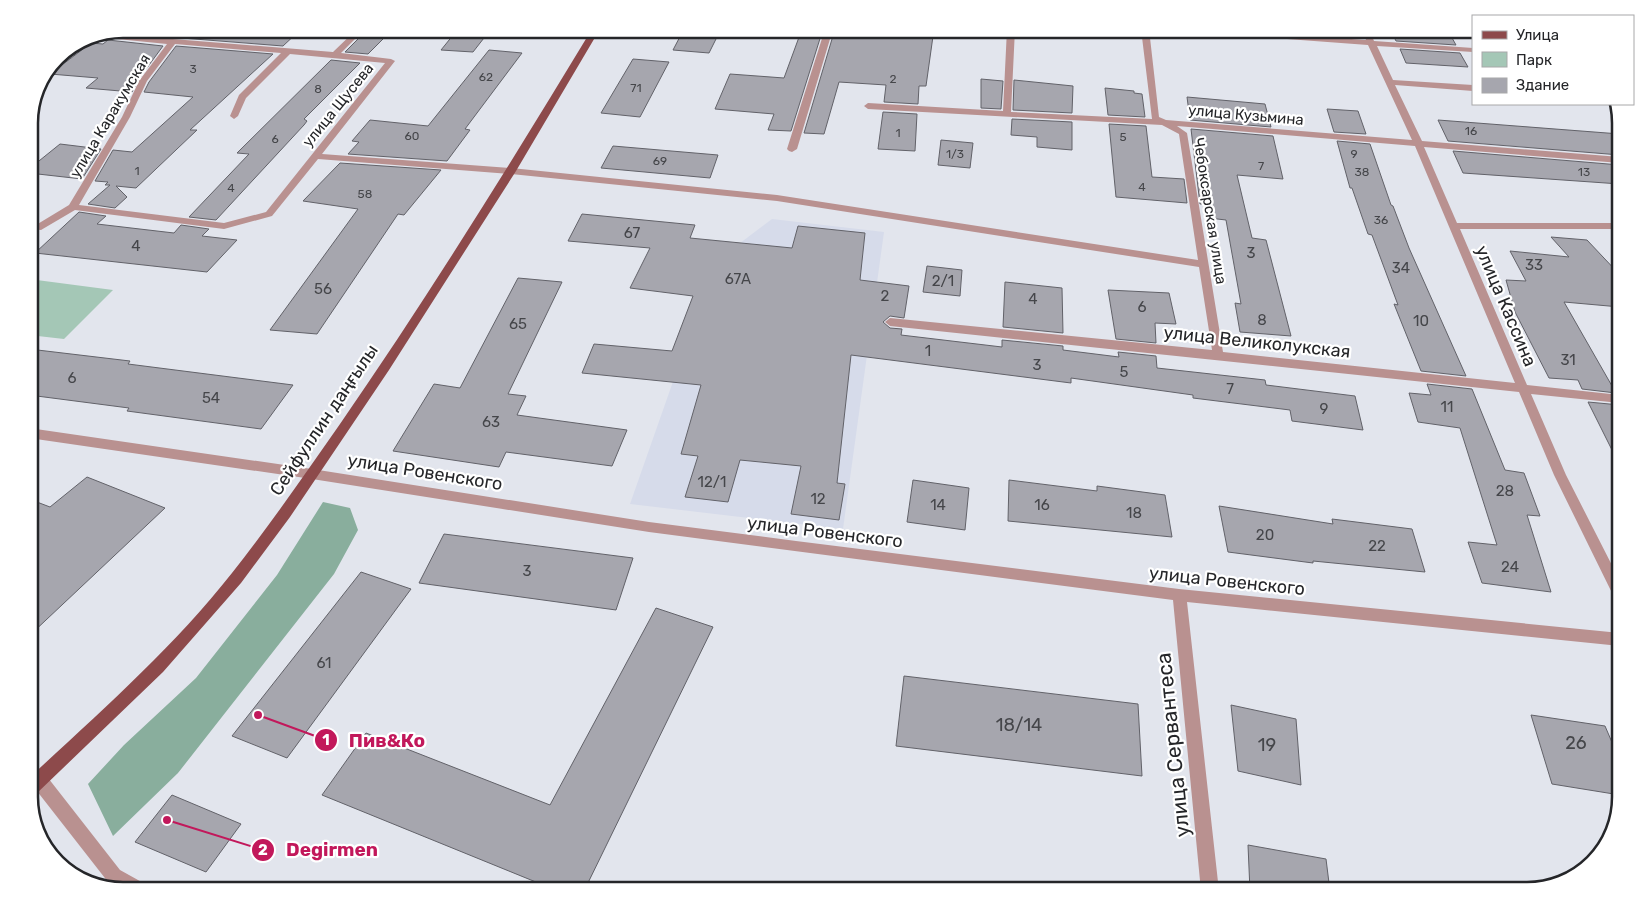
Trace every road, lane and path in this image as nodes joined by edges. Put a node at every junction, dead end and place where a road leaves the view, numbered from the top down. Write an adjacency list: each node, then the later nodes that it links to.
1 (132, 38): 9 (street, улица Щусева)
2 (352, 38): 13 (street)
3 (591, 38): 24 (main road, Сейфуллин даңғылы)
4 (826, 38): 21 (street)
5 (1010, 38): 17 (street)
6 (1146, 38): 19 (street, Чебоксарская улица)
7 (1302, 38): 10 (street)
8 (1370, 38): 10 (street, улица Кассина)
9 (172, 41): 12 (street, улица Щусева); 25 (street, улица Каракумская)
10 (1372, 43): 11 (street); 14 (street, улица Кассина)
11 (1472, 50)
12 (288, 51): 13 (street, улица Щусева); 18 (street)
13 (335, 55): 22 (street, улица Щусева)
14 (1390, 82): 15 (street); 20 (street, улица Кассина)
15 (1472, 88)
16 (868, 106): 17 (street, улица Кузьмина)
17 (1006, 114): 19 (street, улица Кузьмина)
18 (234, 116)
19 (1168, 123): 20 (street, улица Кузьмина); 29 (street, Чебоксарская улица)
20 (1418, 143): 23 (street, улица Кузьмина); 26 (street, улица Кассина)
21 (792, 149)
22 (315, 156): 24 (street); 25 (street, улица Щусева)
23 (1611, 159)
24 (511, 171): 29 (street); 35 (main road, Сейфуллин даңғылы)
25 (73, 207): 28 (street)
26 (1453, 226): 27 (street); 32 (street, улица Кассина)
27 (1611, 226)
28 (38, 227)
29 (1204, 264): 31 (street, Чебоксарская улица)
30 (890, 322): 31 (street, улица Великолукская)
31 (1218, 355): 32 (street, улица Великолукская)
32 (1523, 389): 33 (street, улица Великолукская); 36 (street, улица Кассина)
33 (1611, 398)
34 (38, 435): 35 (street, улица Ровенского)
35 (312, 474): 37 (street, улица Ровенского); 39 (main road, Сейфуллин даңғылы)
36 (1612, 578)
37 (1179, 595): 38 (street, улица Ровенского); 42 (street, улица Сервантеса)
38 (1612, 639)
39 (38, 781)
40 (38, 790): 41 (street)
41 (124, 882)
42 (1209, 882)

